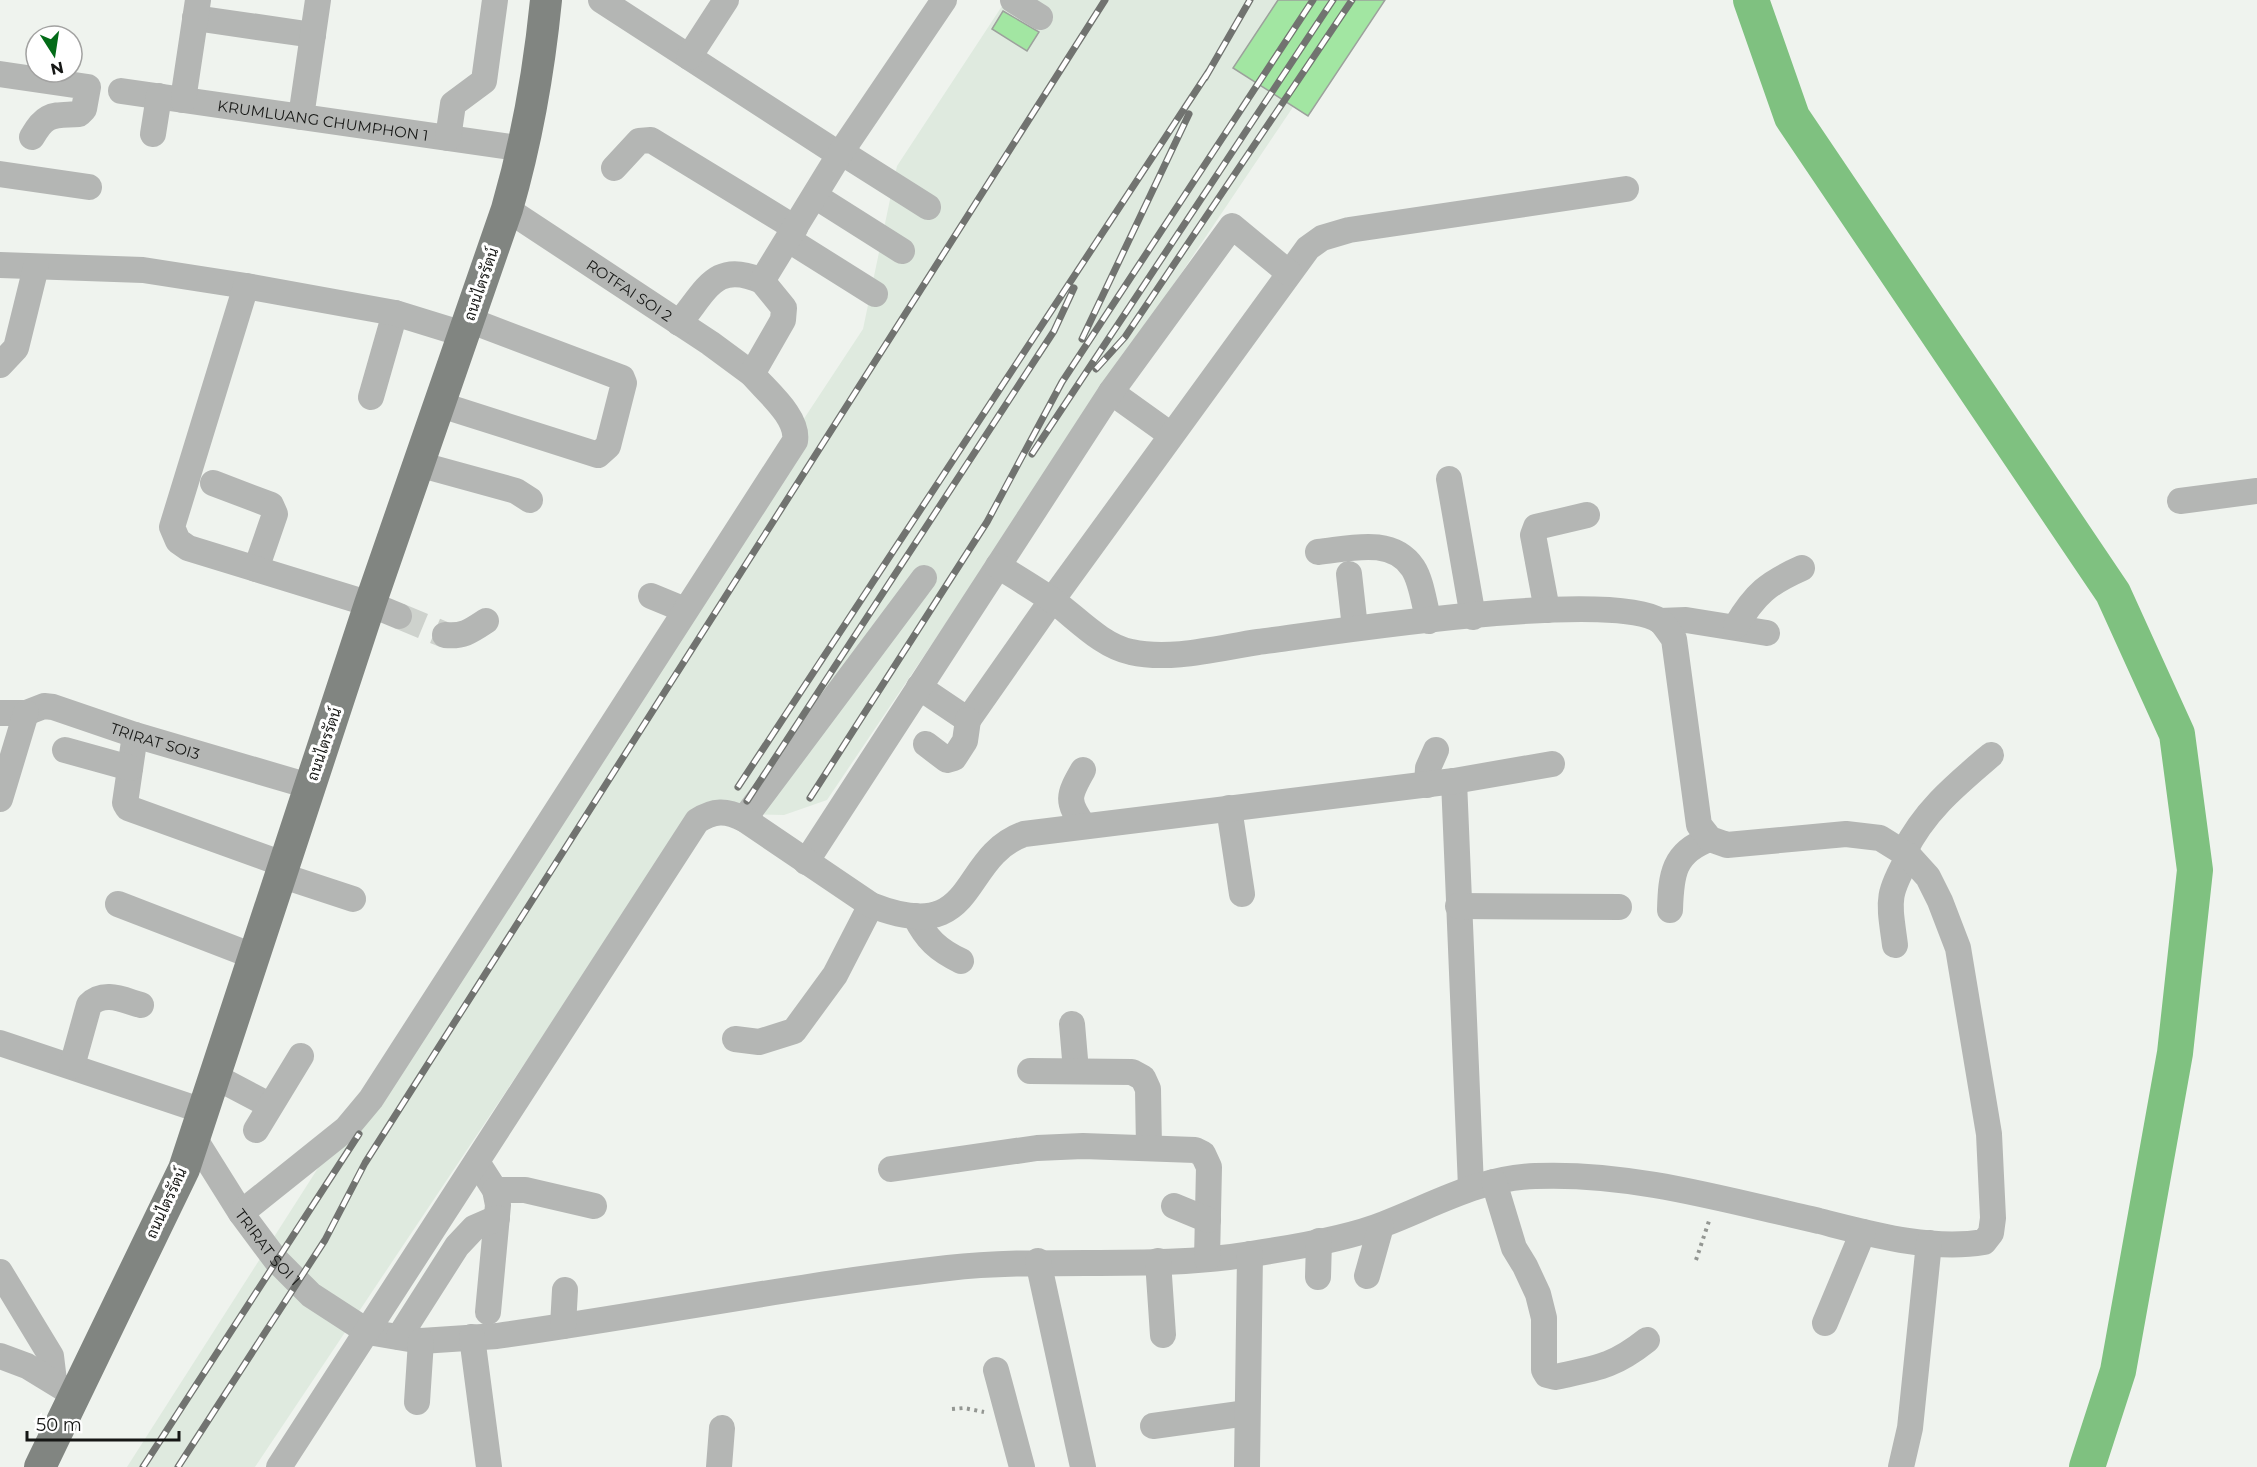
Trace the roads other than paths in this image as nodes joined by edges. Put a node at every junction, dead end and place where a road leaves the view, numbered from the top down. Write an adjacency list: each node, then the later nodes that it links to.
1 (318, 0): 10 (street)
2 (495, 0): 18 (street)
3 (546, 0): 19 (main road, ถนนไตรรัตน์)
4 (600, 0): 11 (street)
5 (726, 0): 11 (street)
6 (944, 0): 20 (street)
7 (1013, 0): 9 (street)
8 (196, 9): 10 (street); 14 (street)
9 (1040, 17)
10 (313, 35): 15 (street)
11 (688, 57): 20 (street)
12 (0, 74): 17 (street)
13 (121, 91): 14 (street, KRUMLUANG CHUMPHON 1)
14 (171, 98): 15 (street, KRUMLUANG CHUMPHON 1); 16 (street)
15 (301, 117): 18 (street, KRUMLUANG CHUMPHON 1)
16 (153, 134)
17 (32, 137)
18 (448, 138): 19 (street, KRUMLUANG CHUMPHON 1)
19 (524, 149): 27 (main road, ถนนไตรรัตน์)
20 (841, 154): 25 (street); 26 (street)
21 (614, 168): 28 (street)
22 (0, 174): 23 (street)
23 (89, 187)
24 (1626, 189): 32 (street)
25 (815, 196): 28 (street); 29 (street)
26 (928, 207)
27 (507, 209): 37 (street, ROTFAI SOI 2); 38 (main road, ถนนไตรรัตน์)
28 (792, 234): 33 (street); 35 (street)
29 (902, 251)
30 (0, 265): 31 (street)
31 (36, 267): 34 (street); 39 (street)
32 (1289, 273): 41 (street); 44 (street)
33 (762, 281): 37 (street); 40 (street)
34 (246, 286): 36 (street); 55 (street)
35 (875, 294)
36 (395, 313): 38 (street); 42 (street)
37 (679, 322): 40 (street, ROTFAI SOI 2)
38 (466, 327): 43 (main road, ถนนไตรรัตน์); 43 (street)
39 (0, 365)
40 (752, 374): 61 (street, ROTFAI SOI 2)
41 (1111, 392): 44 (street); 53 (street)
42 (371, 397)
43 (438, 405): 45 (main road, ถนนไตรรัตน์)
44 (1171, 435): 59 (street)
45 (418, 464): 49 (street); 60 (main road, ถนนไตรรัตน์)
46 (1449, 479): 64 (street)
47 (213, 483): 55 (street)
48 (2257, 491): 50 (street)
49 (530, 500)
50 (2180, 501)
51 (1587, 515): 62 (street)
52 (1318, 552): 66 (street)
53 (998, 566): 59 (street); 72 (street)
54 (1802, 568): 68 (street)
55 (256, 569): 60 (street)
56 (1349, 574): 69 (street)
57 (924, 579): 89 (street)
58 (651, 596): 61 (street)
59 (1052, 600): 69 (street); 75 (street)
60 (370, 604): 63 (street); 86 (main road, ถนนไตรรัตน์)
61 (685, 610): 125 (street, ROTFAI SOI 2)
62 (1546, 610): 64 (street); 67 (street)
63 (399, 616)
64 (1473, 617): 66 (street)
65 (486, 621): 71 (street)
66 (1429, 621): 69 (street)
67 (1660, 621): 68 (street); 91 (street)
68 (1736, 626): 70 (street)
69 (1355, 628)
70 (1767, 633)
71 (445, 635)
72 (919, 687): 75 (street); 93 (street)
73 (0, 713): 74 (street, TRIRAT SOI3)
74 (26, 713): 76 (street, TRIRAT SOI3); 87 (street)
75 (968, 720): 77 (street)
76 (135, 735): 82 (street); 86 (street, TRIRAT SOI3)
77 (926, 744)
78 (65, 750): 82 (street)
79 (1436, 750): 85 (street)
80 (1991, 755): 92 (street)
81 (1552, 764): 84 (street)
82 (130, 768): 94 (street)
83 (1083, 770): 90 (street)
84 (1454, 781): 85 (street); 99 (street)
85 (1427, 785): 88 (street)
86 (309, 786): 94 (main road, ถนนไตรรัตน์)
87 (0, 799)
88 (1229, 808): 90 (street); 95 (street)
89 (744, 819): 93 (street); 119 (street)
90 (1084, 826): 102 (street)
91 (1710, 839): 92 (street); 101 (street)
92 (1907, 854): 103 (street); 131 (street)
93 (806, 862): 98 (street)
94 (282, 870): 96 (street); 104 (main road, ถนนไตรรัตน์)
95 (1242, 894)
96 (353, 899)
97 (118, 904): 104 (street)
98 (871, 905): 102 (street); 108 (street)
99 (1458, 906): 100 (street); 121 (street)
100 (1618, 907)
101 (1670, 909)
102 (915, 916): 105 (street)
103 (1895, 945)
104 (253, 956): 114 (main road, ถนนไตรรัตน์)
105 (961, 961)
106 (141, 1005): 111 (street)
107 (1072, 1024): 113 (street)
108 (735, 1040)
109 (0, 1042): 111 (street)
110 (301, 1056): 115 (street)
111 (72, 1066): 116 (street)
112 (1030, 1071): 113 (street)
113 (1076, 1071): 118 (street)
114 (214, 1076): 115 (street); 116 (main road, ถนนไตรรัตน์)
115 (269, 1105): 117 (street)
116 (198, 1125): 125 (street, TRIRAT SOI 1); 150 (main road, ถนนไตรรัตน์)
117 (256, 1130)
118 (1149, 1148): 120 (street); 127 (street)
119 (477, 1162): 122 (street); 143 (street)
120 (891, 1169)
121 (1482, 1184): 128 (street); 129 (street); 147 (street)
122 (495, 1190): 123 (street); 126 (street)
123 (594, 1206)
124 (1174, 1206): 127 (street)
125 (241, 1213): 143 (street, TRIRAT SOI 1)
126 (498, 1218): 140 (street); 146 (street)
127 (1208, 1220): 133 (street)
128 (1381, 1226): 130 (street); 138 (street)
129 (1863, 1232): 131 (street); 141 (street)
130 (1319, 1240): 132 (street); 137 (street)
131 (1929, 1243): 162 (street)
132 (1250, 1254): 133 (street); 152 (street)
133 (1207, 1259): 135 (street)
134 (1038, 1261): 135 (street); 142 (street); 160 (street)
135 (1158, 1261): 144 (street)
136 (0, 1272): 150 (street)
137 (1318, 1276)
138 (1367, 1276)
139 (565, 1290): 142 (street)
140 (488, 1312)
141 (1825, 1323)
142 (563, 1326): 145 (street)
143 (368, 1332): 146 (street); 156 (street)
144 (1163, 1335)
145 (472, 1337): 146 (street); 157 (street)
146 (410, 1339): 151 (street)
147 (1647, 1340)
148 (0, 1356): 150 (street)
149 (996, 1370): 159 (street)
150 (70, 1384): 155 (main road, ถนนไตรรัตน์)
151 (417, 1402)
152 (1247, 1413): 153 (street); 161 (street)
153 (1153, 1426)
154 (722, 1428): 158 (street)
155 (40, 1467)
156 (279, 1467)
157 (489, 1467)
158 (719, 1467)
159 (1022, 1467)
160 (1083, 1467)
161 (1247, 1467)
162 (1901, 1467)

